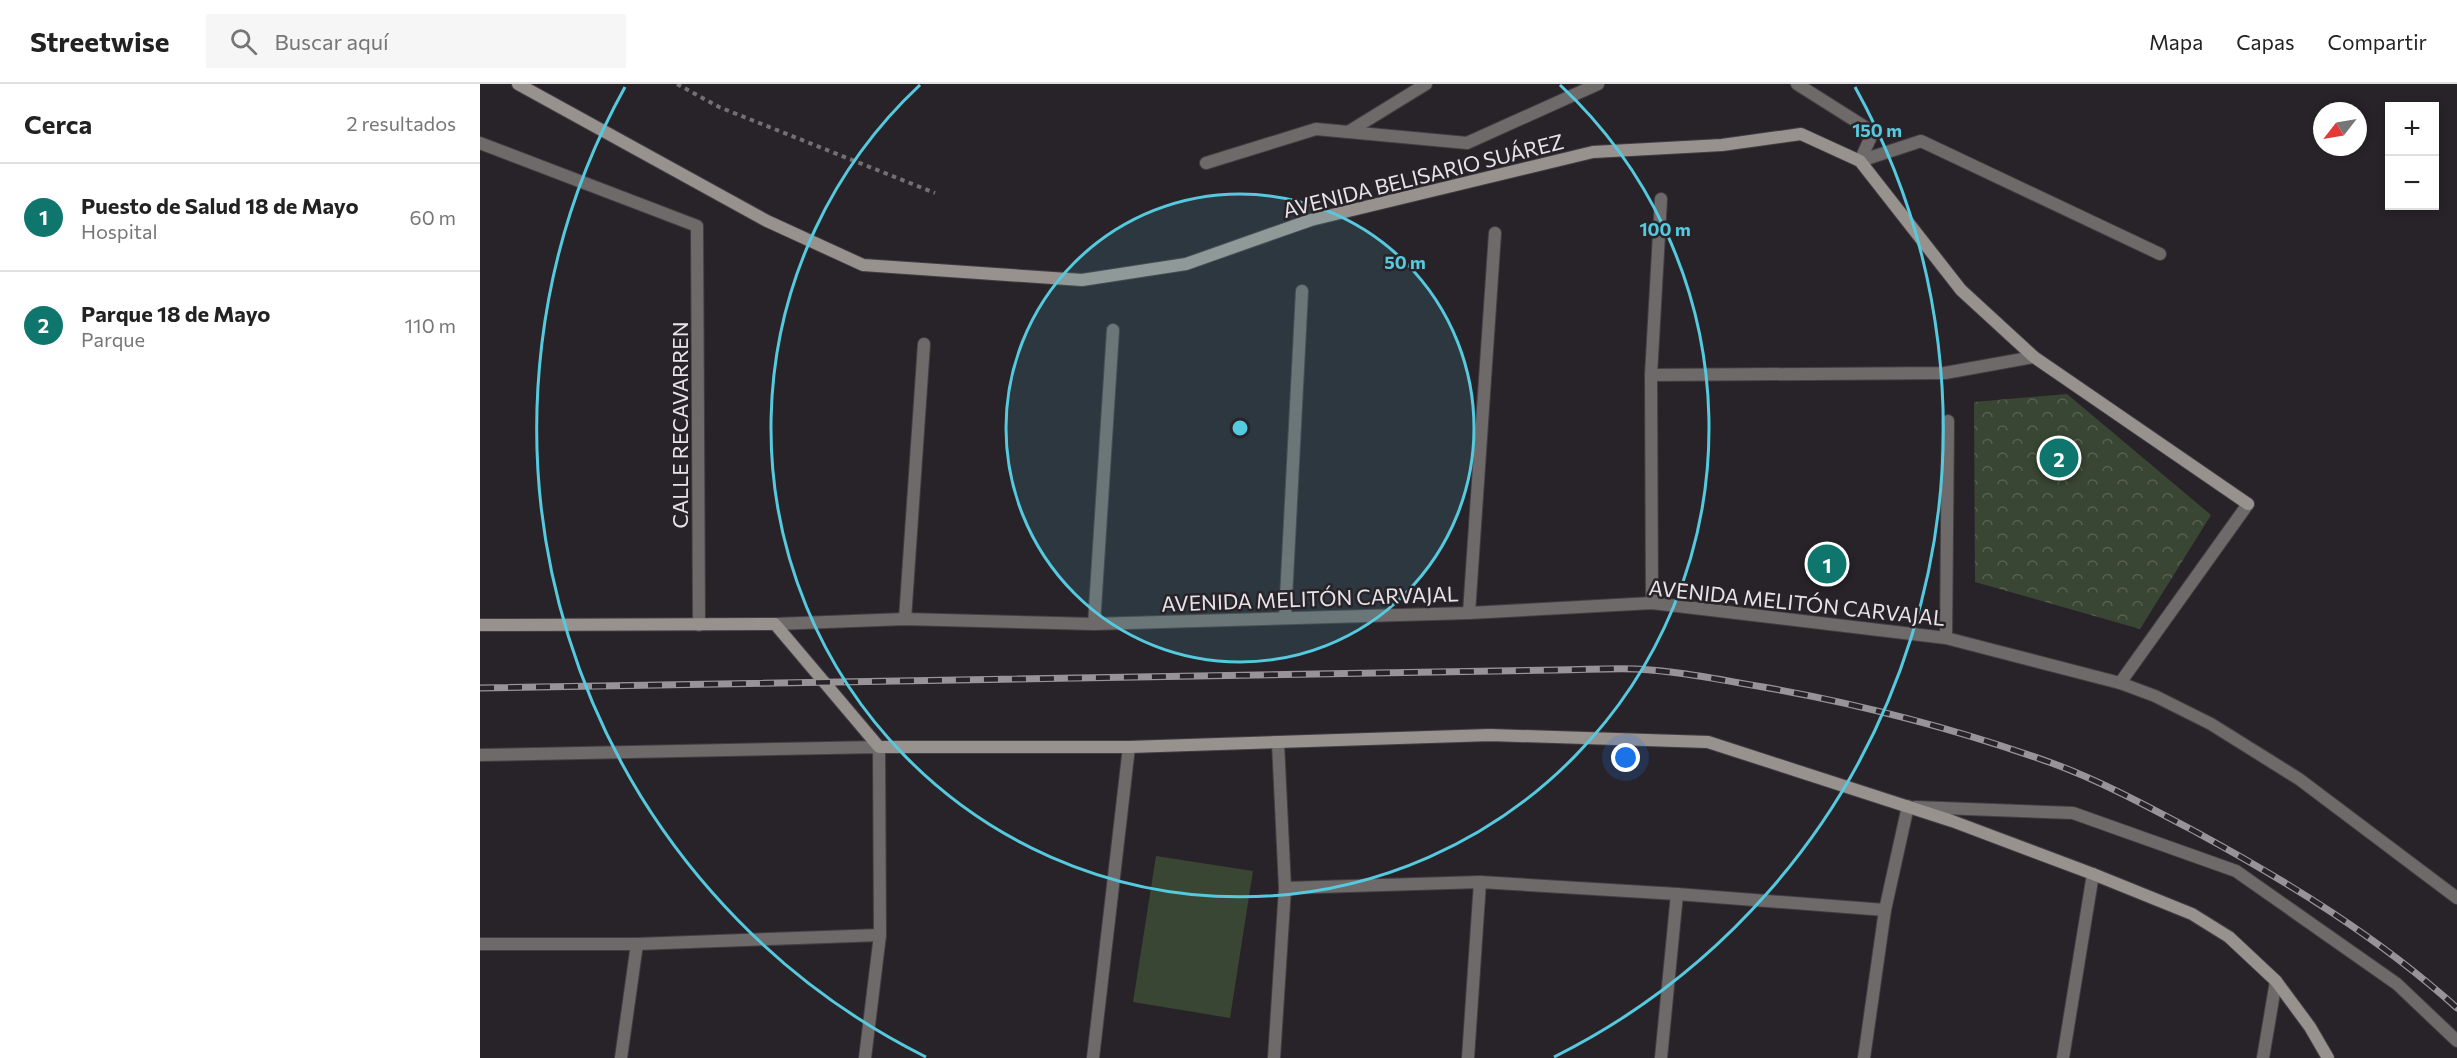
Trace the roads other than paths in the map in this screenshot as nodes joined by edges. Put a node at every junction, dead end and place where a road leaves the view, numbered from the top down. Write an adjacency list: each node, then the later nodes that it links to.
1 (518, 84): 7 (street, AVENIDA BELISARIO SUÁREZ)
2 (1426, 84): 5 (street)
3 (1598, 84): 5 (street)
4 (1797, 84): 7 (street)
5 (1348, 132): 8 (street)
6 (480, 143): 25 (street, CALLE RECAVARREN)
7 (1860, 161): 11 (street); 15 (street, AVENIDA BELISARIO SUÁREZ)
8 (1206, 163)
9 (1661, 199): 16 (street)
10 (1495, 233): 19 (street)
11 (2160, 254)
12 (1302, 291): 20 (street)
13 (1113, 330): 23 (street)
14 (924, 344): 21 (street)
15 (2034, 357): 16 (street); 27 (street, AVENIDA BELISARIO SUÁREZ)
16 (1651, 375): 18 (street)
17 (1948, 421): 26 (street)
18 (1652, 603): 19 (street, AVENIDA MELITÓN CARVAJAL); 26 (street, AVENIDA MELITÓN CARVAJAL)
19 (1469, 613): 20 (street, AVENIDA MELITÓN CARVAJAL)
20 (1285, 617): 23 (street, AVENIDA MELITÓN CARVAJAL)
21 (905, 619): 22 (street, AVENIDA MELITÓN CARVAJAL); 23 (street, AVENIDA MELITÓN CARVAJAL)
22 (775, 624): 25 (street, AVENIDA MELITÓN CARVAJAL); 29 (street)
23 (1094, 624)
24 (480, 625): 25 (street, AVENIDA MELITÓN CARVAJAL)
25 (699, 625)
26 (1946, 638): 27 (street, AVENIDA MELITÓN CARVAJAL)
27 (2120, 683): 37 (street, AVENIDA MELITÓN CARVAJAL)
28 (1278, 743): 30 (street); 32 (street); 35 (street)
29 (879, 747): 30 (street); 31 (street); 39 (street)
30 (1129, 747): 46 (street)
31 (480, 755)
32 (1908, 806): 33 (street); 38 (street); 43 (street)
33 (2093, 874): 42 (street); 51 (street)
34 (1480, 882): 35 (street); 36 (street); 48 (street)
35 (1285, 888): 47 (street)
36 (1677, 894): 38 (street); 49 (street)
37 (2457, 898)
38 (1885, 910): 50 (street)
39 (880, 935): 41 (street); 45 (street)
40 (480, 944): 41 (street)
41 (637, 944): 44 (street)
42 (2276, 981): 52 (street); 53 (street)
43 (2457, 1041)
44 (621, 1058)
45 (865, 1058)
46 (1093, 1058)
47 (1274, 1058)
48 (1468, 1058)
49 (1661, 1058)
50 (1864, 1058)
51 (2063, 1058)
52 (2263, 1058)
53 (2328, 1058)

